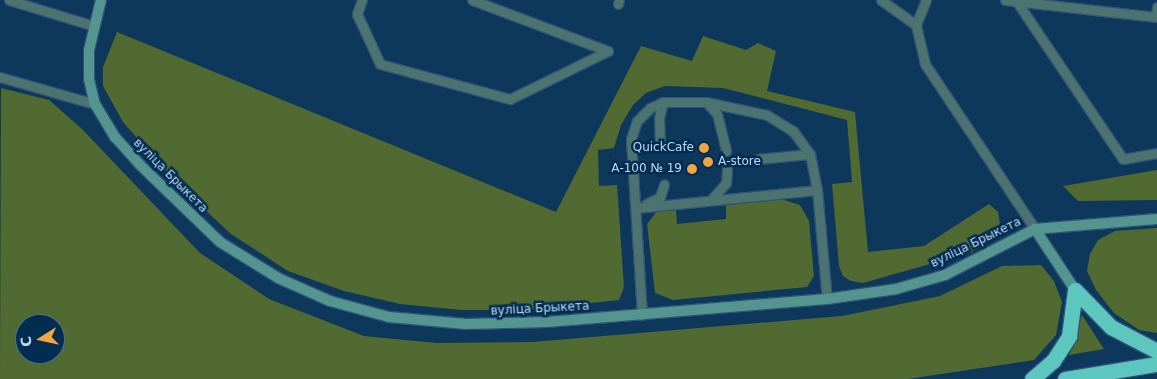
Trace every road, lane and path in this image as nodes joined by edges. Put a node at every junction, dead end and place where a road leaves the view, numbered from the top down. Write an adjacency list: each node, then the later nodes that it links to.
1 (9, 0): 12 (lane)
2 (101, 0): 12 (street, вуліца Брыкета)
3 (362, 0): 4 (lane)
4 (472, 0)
5 (880, 0): 11 (lane)
6 (926, 0): 11 (lane)
7 (1004, 0): 8 (lane)
8 (1017, 2): 10 (lane); 20 (lane)
9 (1157, 7): 10 (lane)
10 (1156, 19)
11 (916, 25): 29 (lane)
12 (94, 26): 17 (street, вуліца Брыкета)
13 (0, 71): 14 (lane)
14 (4, 77): 17 (lane)
15 (663, 102): 16 (lane); 18 (lane); 27 (lane)
16 (706, 102): 19 (lane); 21 (lane)
17 (95, 104): 32 (street, вуліца Брыкета)
18 (660, 145)
19 (726, 151)
20 (1157, 153)
21 (810, 154): 22 (lane); 25 (lane)
22 (757, 159)
23 (728, 167): 26 (lane)
24 (664, 185): 27 (lane)
25 (817, 190): 26 (lane); 31 (lane)
26 (711, 200): 27 (lane)
27 (636, 208): 32 (lane)
28 (1157, 219): 29 (street, вуліца Брыкета)
29 (1035, 229): 30 (street); 31 (street, вуліца Брыкета)
30 (1076, 290): 33 (highway); 35 (highway)
31 (827, 298): 32 (street, вуліца Брыкета)
32 (642, 314)
33 (1157, 351)
34 (1157, 364): 36 (highway)
35 (1032, 379)
36 (1065, 379)

